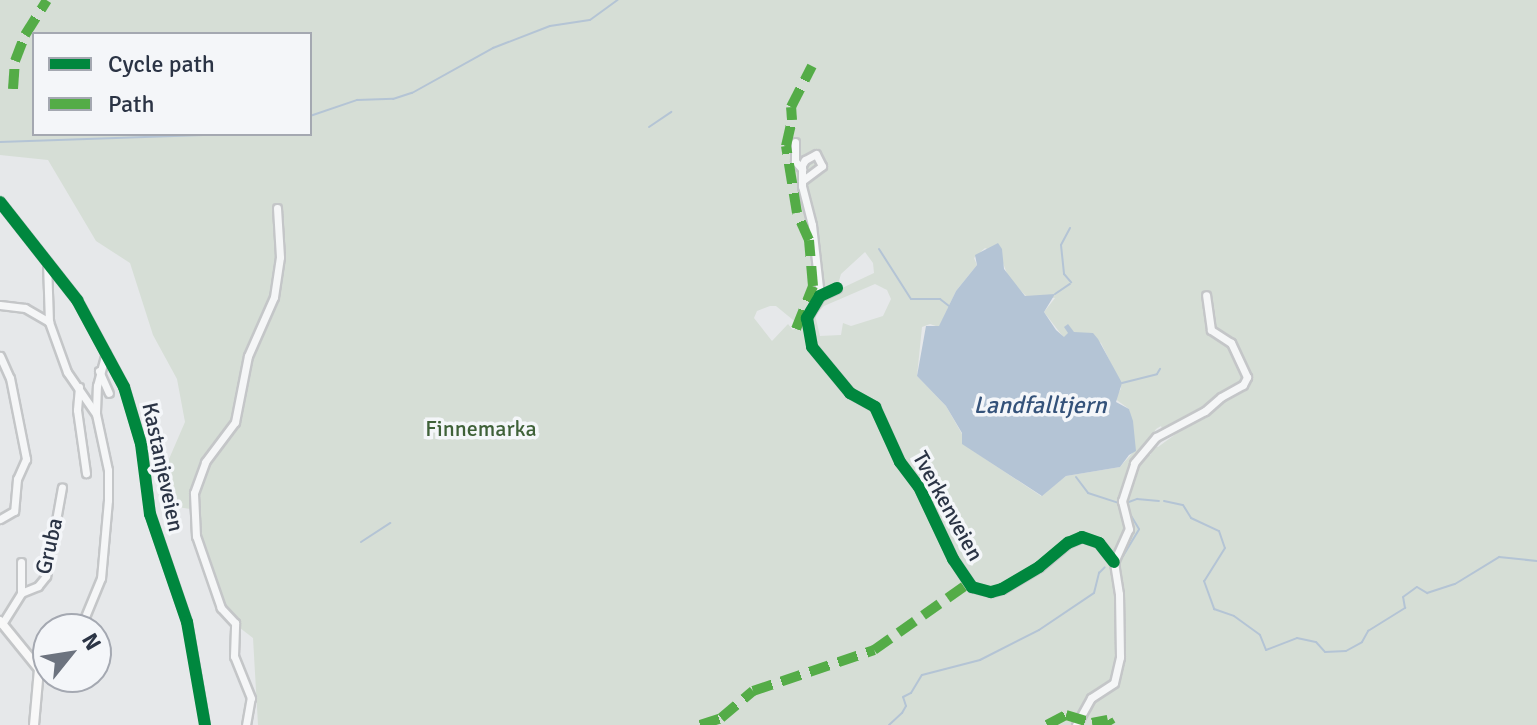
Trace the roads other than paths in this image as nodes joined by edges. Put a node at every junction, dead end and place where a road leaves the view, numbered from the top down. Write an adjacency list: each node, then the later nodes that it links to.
1 (795, 142): 2 (street)
2 (802, 169): 3 (street); 3 (street)
3 (802, 181): 9 (street)
4 (0, 202): 6 (street, Kastanjeveien)
5 (277, 208): 33 (street)
6 (47, 262): 11 (street); 14 (street, Kastanjeveien)
7 (837, 288): 9 (street)
8 (1206, 295): 24 (street)
9 (820, 296): 13 (street)
10 (0, 305): 11 (street)
11 (49, 322): 17 (street)
12 (816, 329): 13 (street)
13 (807, 334): 24 (street, Tverkenveien)
14 (106, 353): 16 (street); 32 (street, Kastanjeveien)
15 (0, 356): 22 (street)
16 (99, 371): 18 (street); 19 (street)
17 (79, 387): 19 (street); 20 (street)
18 (109, 393)
19 (96, 414): 26 (street)
20 (86, 473)
21 (62, 487): 25 (street, Gruba)
22 (0, 519)
23 (21, 562): 25 (street, Gruba)
24 (1114, 562): 30 (street)
25 (21, 593): 27 (street, Gruba)
26 (87, 613)
27 (1, 623): 28 (main road)
28 (32, 660)
29 (40, 693): 31 (main road)
30 (1078, 721)
31 (34, 725)
32 (205, 725)
33 (246, 725)

